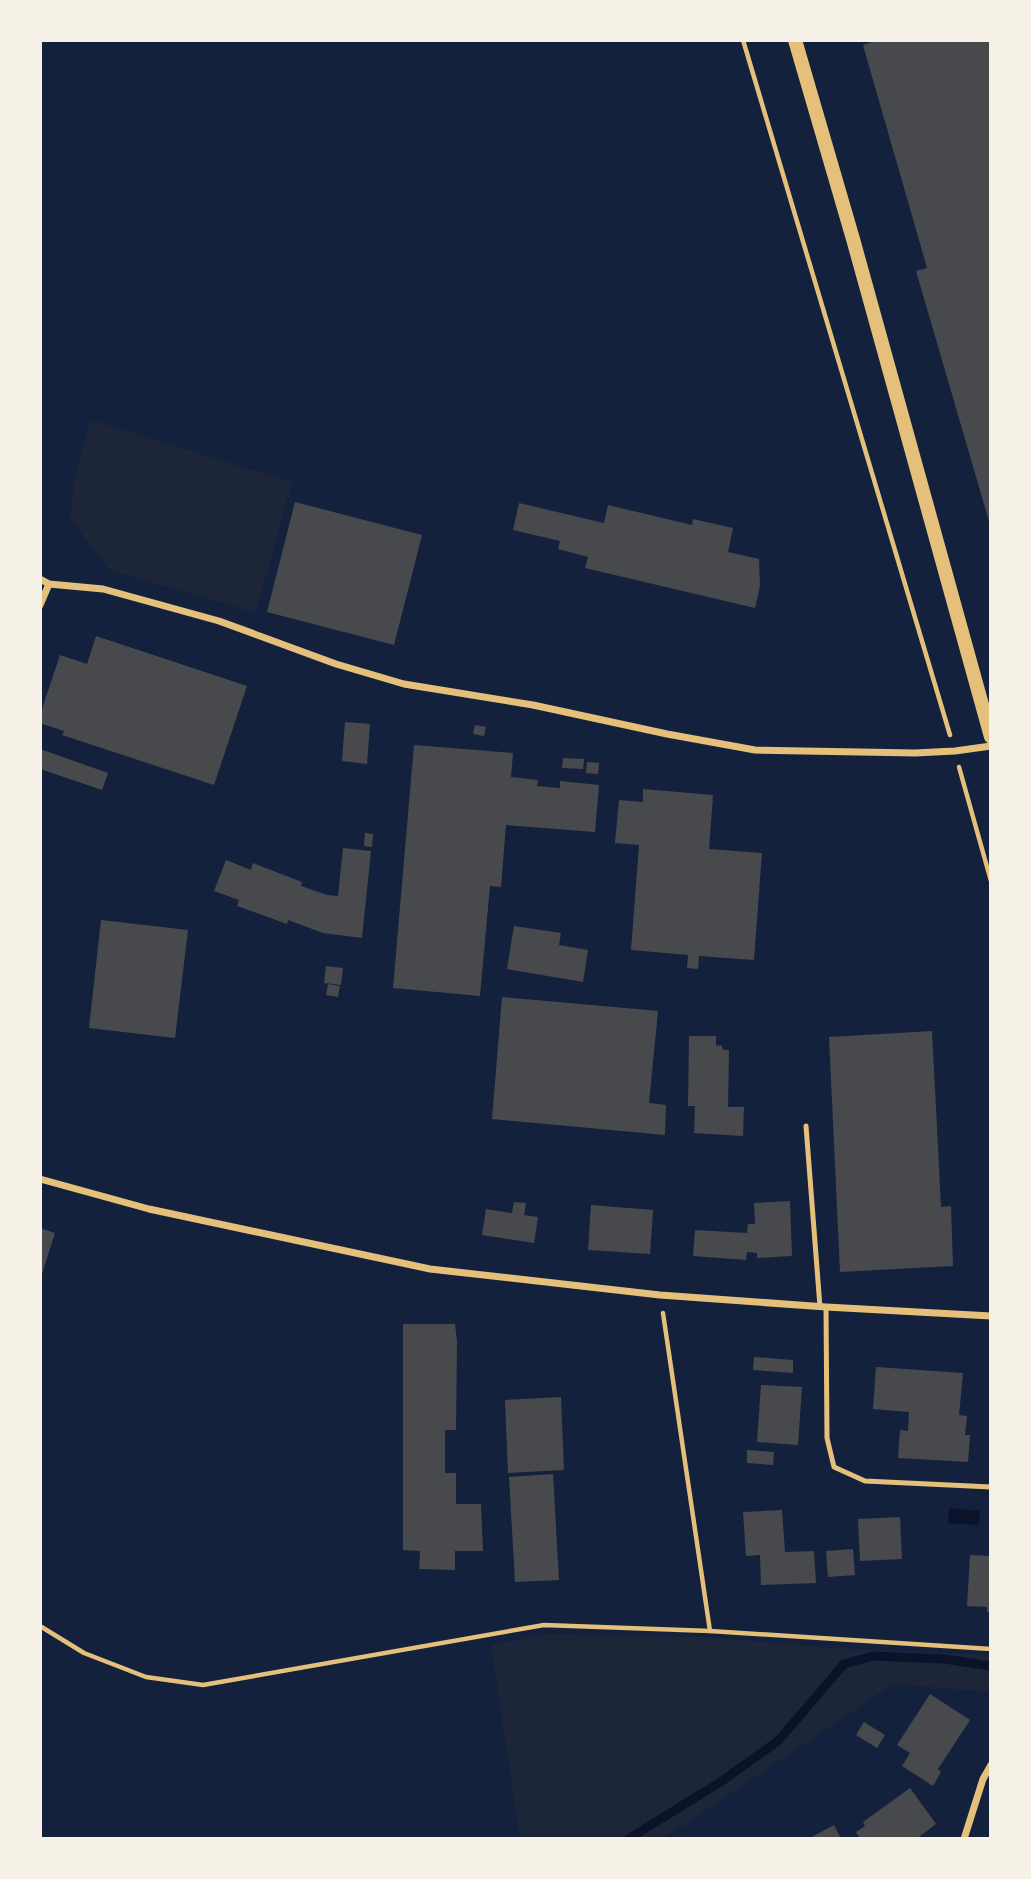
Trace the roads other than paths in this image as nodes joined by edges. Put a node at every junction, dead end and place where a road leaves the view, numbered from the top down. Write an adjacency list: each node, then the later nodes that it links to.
1 (795, 40): 5 (main road)
2 (40, 579): 3 (street)
3 (49, 583): 4 (street); 6 (street)
4 (40, 605)
5 (991, 737)
6 (991, 746)
7 (806, 1126): 9 (lane)
8 (40, 1179): 9 (street)
9 (823, 1307): 10 (street); 11 (lane)
10 (991, 1316)
11 (991, 1487)
12 (991, 1765): 13 (street)
13 (964, 1839)

